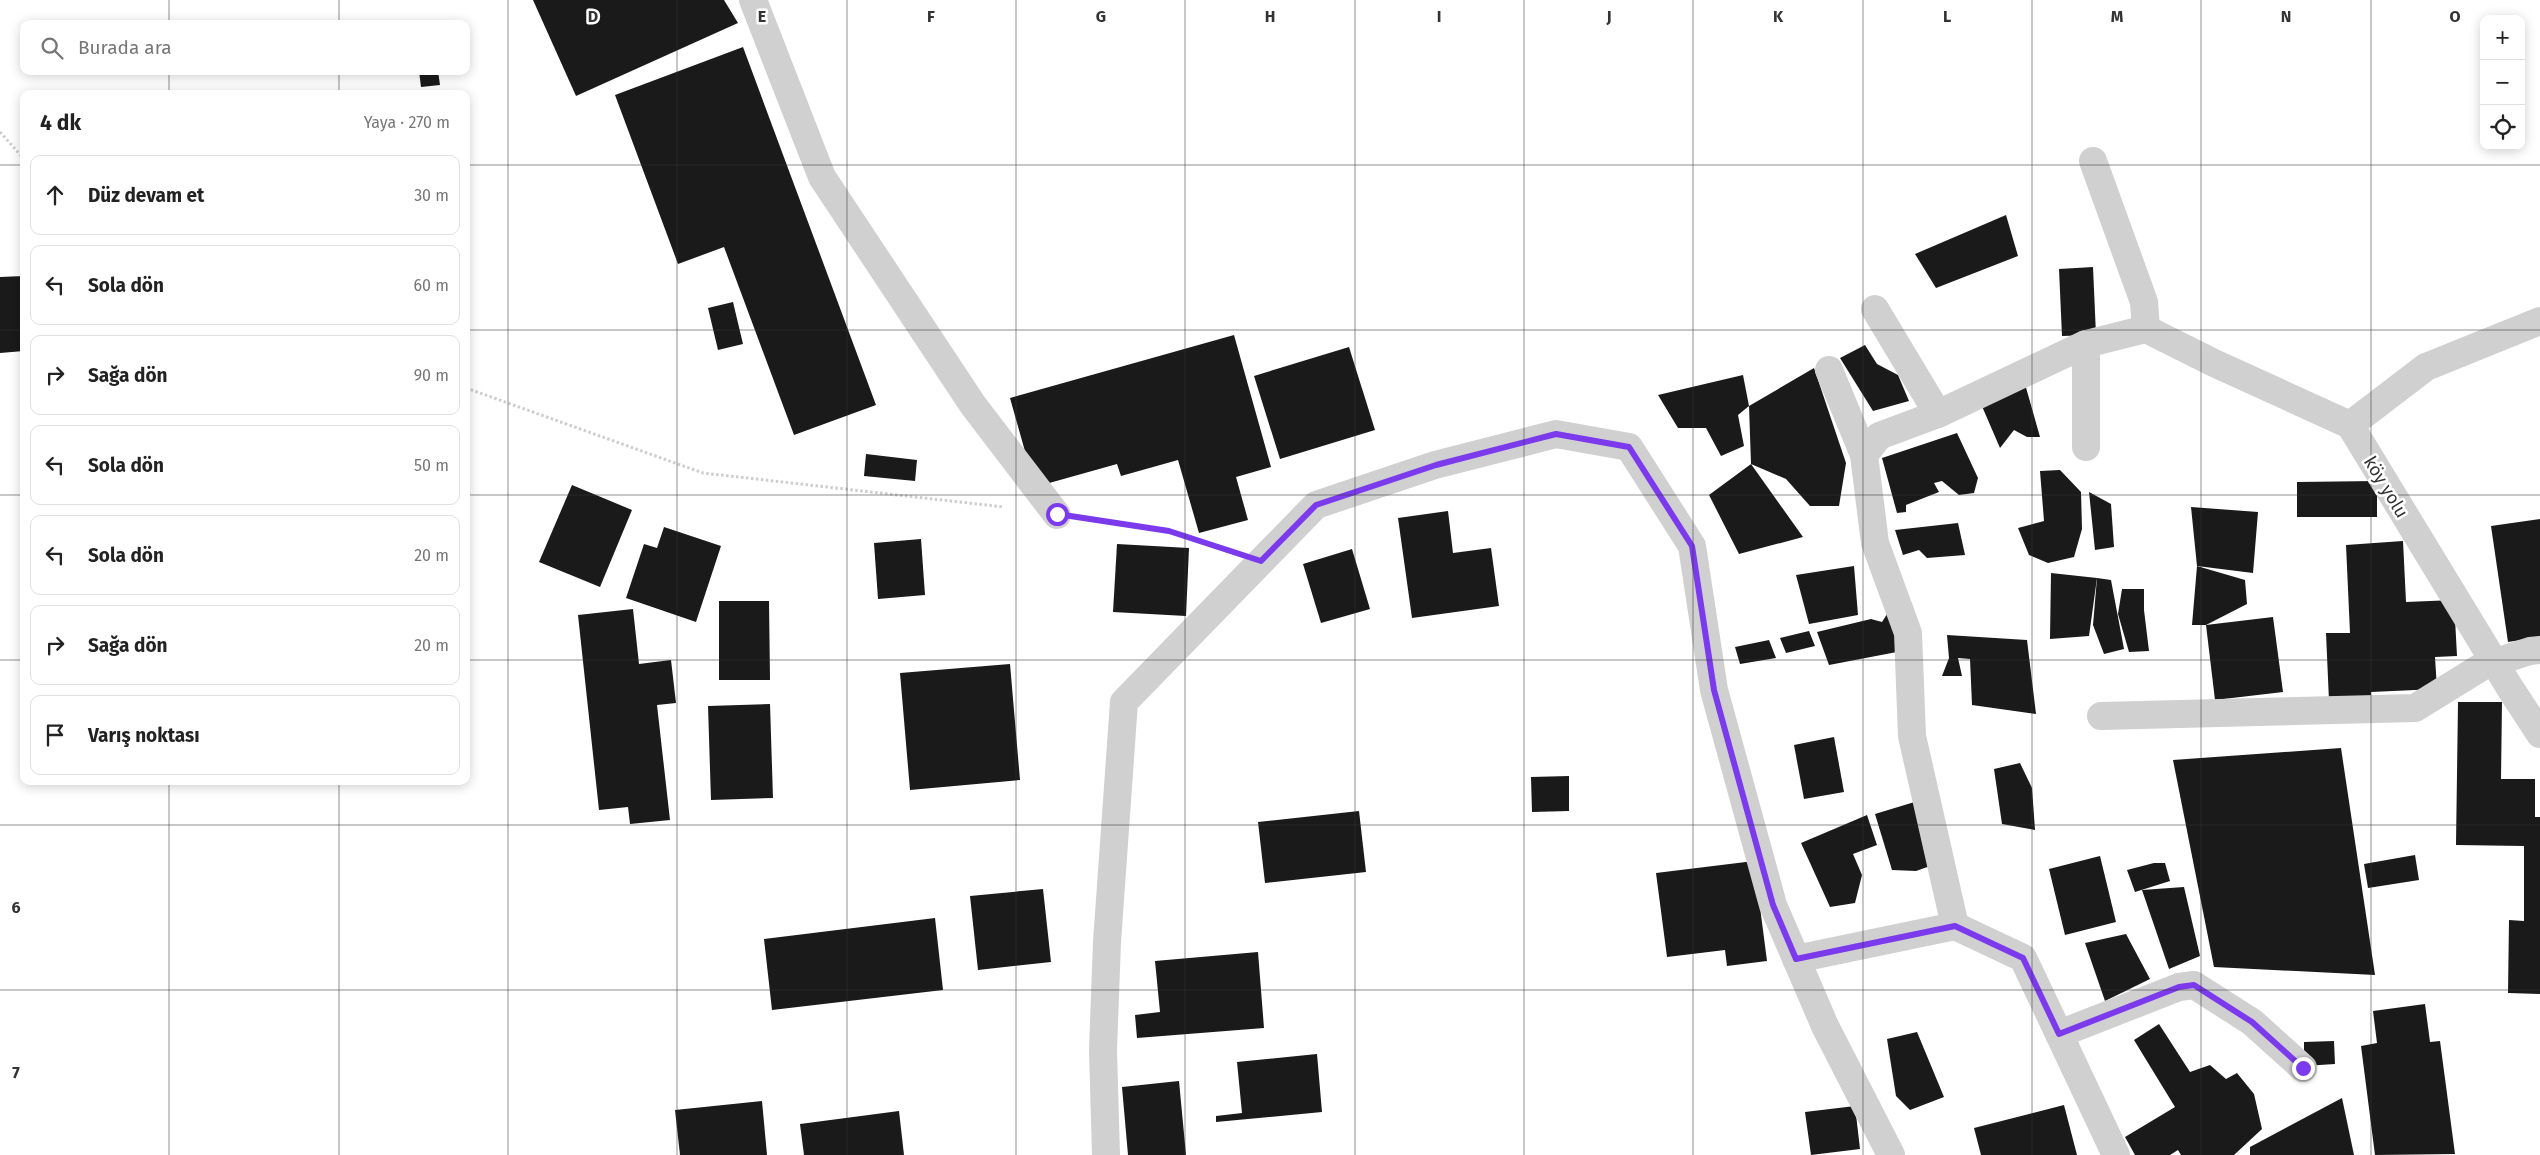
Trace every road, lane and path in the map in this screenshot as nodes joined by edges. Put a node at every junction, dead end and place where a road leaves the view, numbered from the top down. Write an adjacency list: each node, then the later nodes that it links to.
1 (753, 0): 15 (street)
2 (0, 132): 3 (path)
3 (20, 155)
4 (2093, 161): 7 (street)
5 (1875, 309): 11 (street)
6 (2540, 321): 12 (street)
7 (2146, 328): 8 (street); 12 (street)
8 (2086, 344): 11 (street); 13 (street)
9 (1829, 370): 14 (street)
10 (470, 389): 15 (path)
11 (1938, 414): 14 (street)
12 (2350, 426): 18 (street, köy yolu)
13 (2086, 447)
14 (1864, 455): 21 (street)
15 (1057, 514): 16 (path)
16 (1261, 561): 22 (street); 25 (street)
17 (2540, 650): 18 (street)
18 (2493, 661): 19 (street); 20 (street, köy yolu)
19 (2101, 716)
20 (2540, 734)
21 (1955, 926): 22 (street); 23 (street)
22 (1796, 959): 26 (street)
23 (2059, 1034): 24 (street); 27 (street)
24 (2303, 1068)
25 (1106, 1155)
26 (1892, 1155)
27 (2116, 1155)

